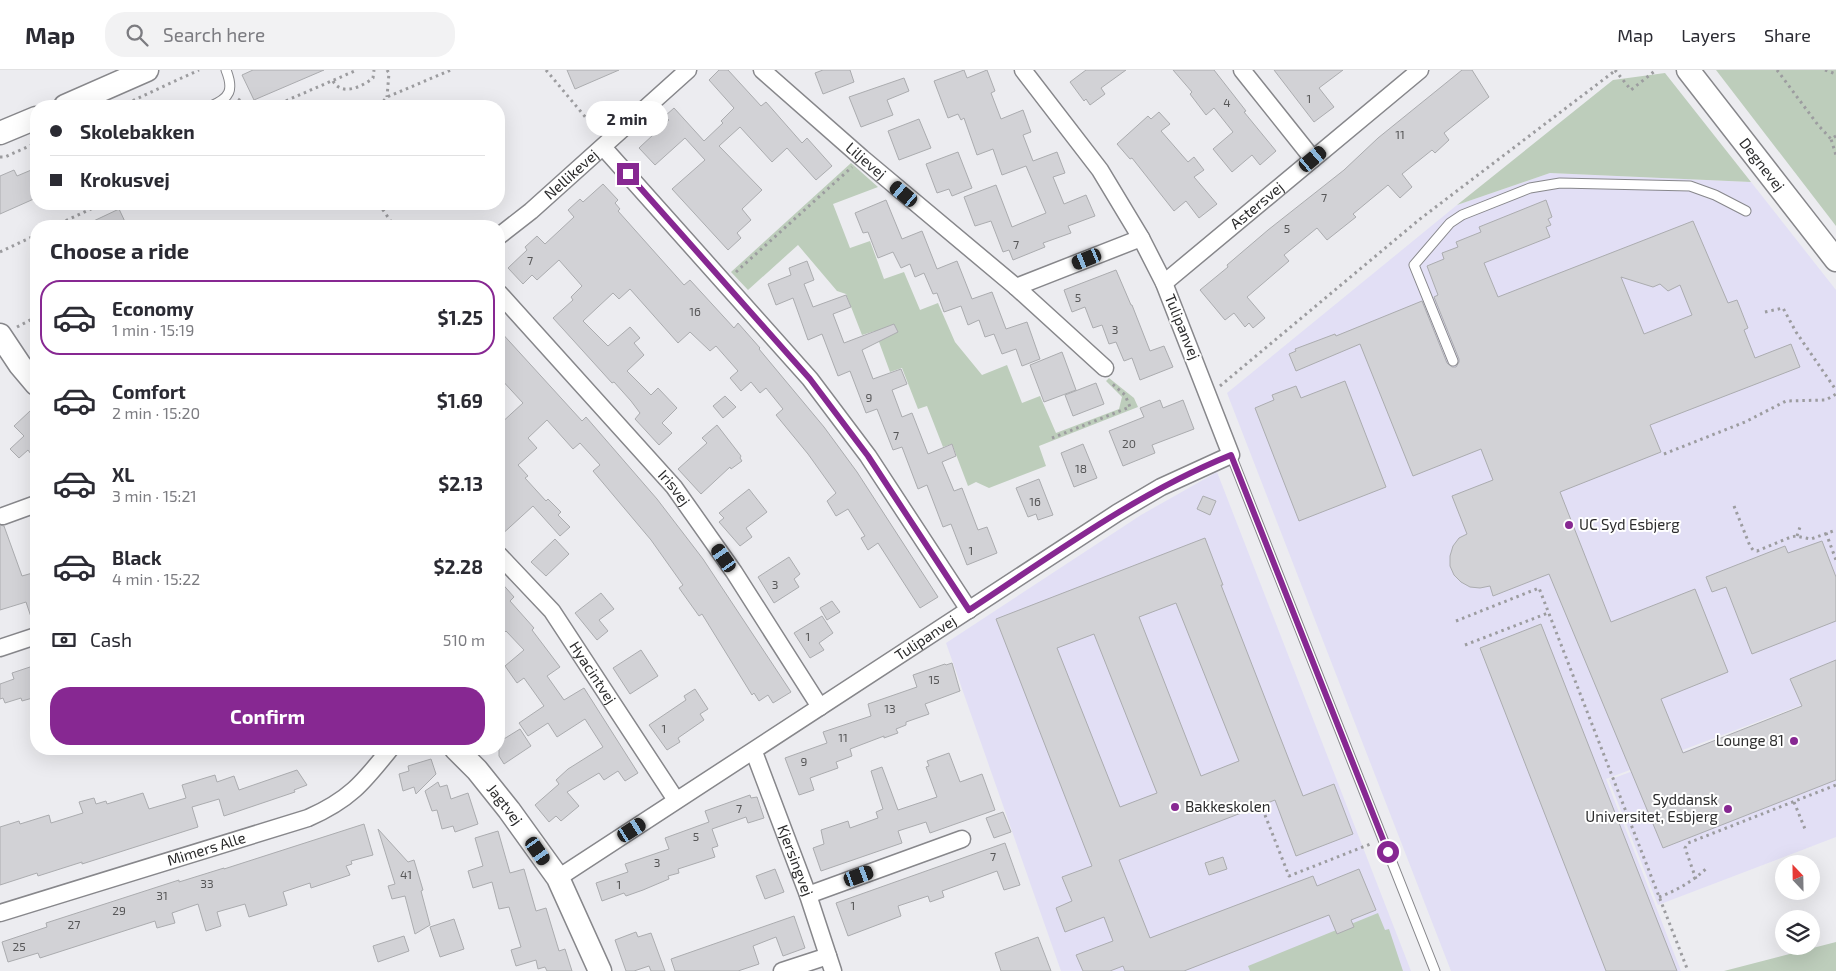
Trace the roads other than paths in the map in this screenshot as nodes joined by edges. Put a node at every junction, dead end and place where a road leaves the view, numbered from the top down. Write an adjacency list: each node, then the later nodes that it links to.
1 (147, 70): 9 (street)
2 (226, 70): 10 (lane)
3 (688, 70): 13 (street, Nellikevej)
4 (762, 70): 20 (street, Liljevej)
5 (1023, 70): 17 (street, Tulipanvej)
6 (1242, 70): 14 (street)
7 (1420, 70): 14 (street, Astersvej)
8 (1688, 70): 18 (street, Degnevej)
9 (88, 100)
10 (223, 100)
11 (30, 120): 12 (street)
12 (0, 133)
13 (604, 147): 16 (street, Nellikevej); 30 (street)
14 (1313, 159): 19 (street, Astersvej)
15 (1746, 211): 23 (lane)
16 (505, 231)
17 (1141, 238): 19 (street, Tulipanvej); 20 (street)
18 (1836, 260)
19 (1164, 283): 26 (street, Tulipanvej)
20 (1016, 287): 24 (street, Liljevej)
21 (505, 300): 33 (street, Irisvej)
22 (0, 335): 25 (street)
23 (1453, 361)
24 (1105, 368)
25 (30, 377)
26 (1231, 455): 30 (street, Tulipanvej); 45 (lane)
27 (30, 506): 28 (street)
28 (3, 516)
29 (505, 562): 37 (street, Hyacintvej)
30 (969, 610): 33 (street, Tulipanvej)
31 (30, 638): 32 (street)
32 (0, 648)
33 (820, 707): 34 (street, Tulipanvej)
34 (754, 752): 37 (street, Tulipanvej); 40 (street, Kjersingvej)
35 (385, 755): 41 (street, Mimers Alle)
36 (462, 755): 39 (street, Jagtvej)
37 (676, 800): 39 (street, Tulipanvej)
38 (962, 840): 40 (street)
39 (558, 878): 43 (street, Jagtvej)
40 (808, 895): 42 (street, Kjersingvej)
41 (0, 914)
42 (831, 964): 44 (street)
43 (600, 971)
44 (782, 971)
45 (1435, 971)

